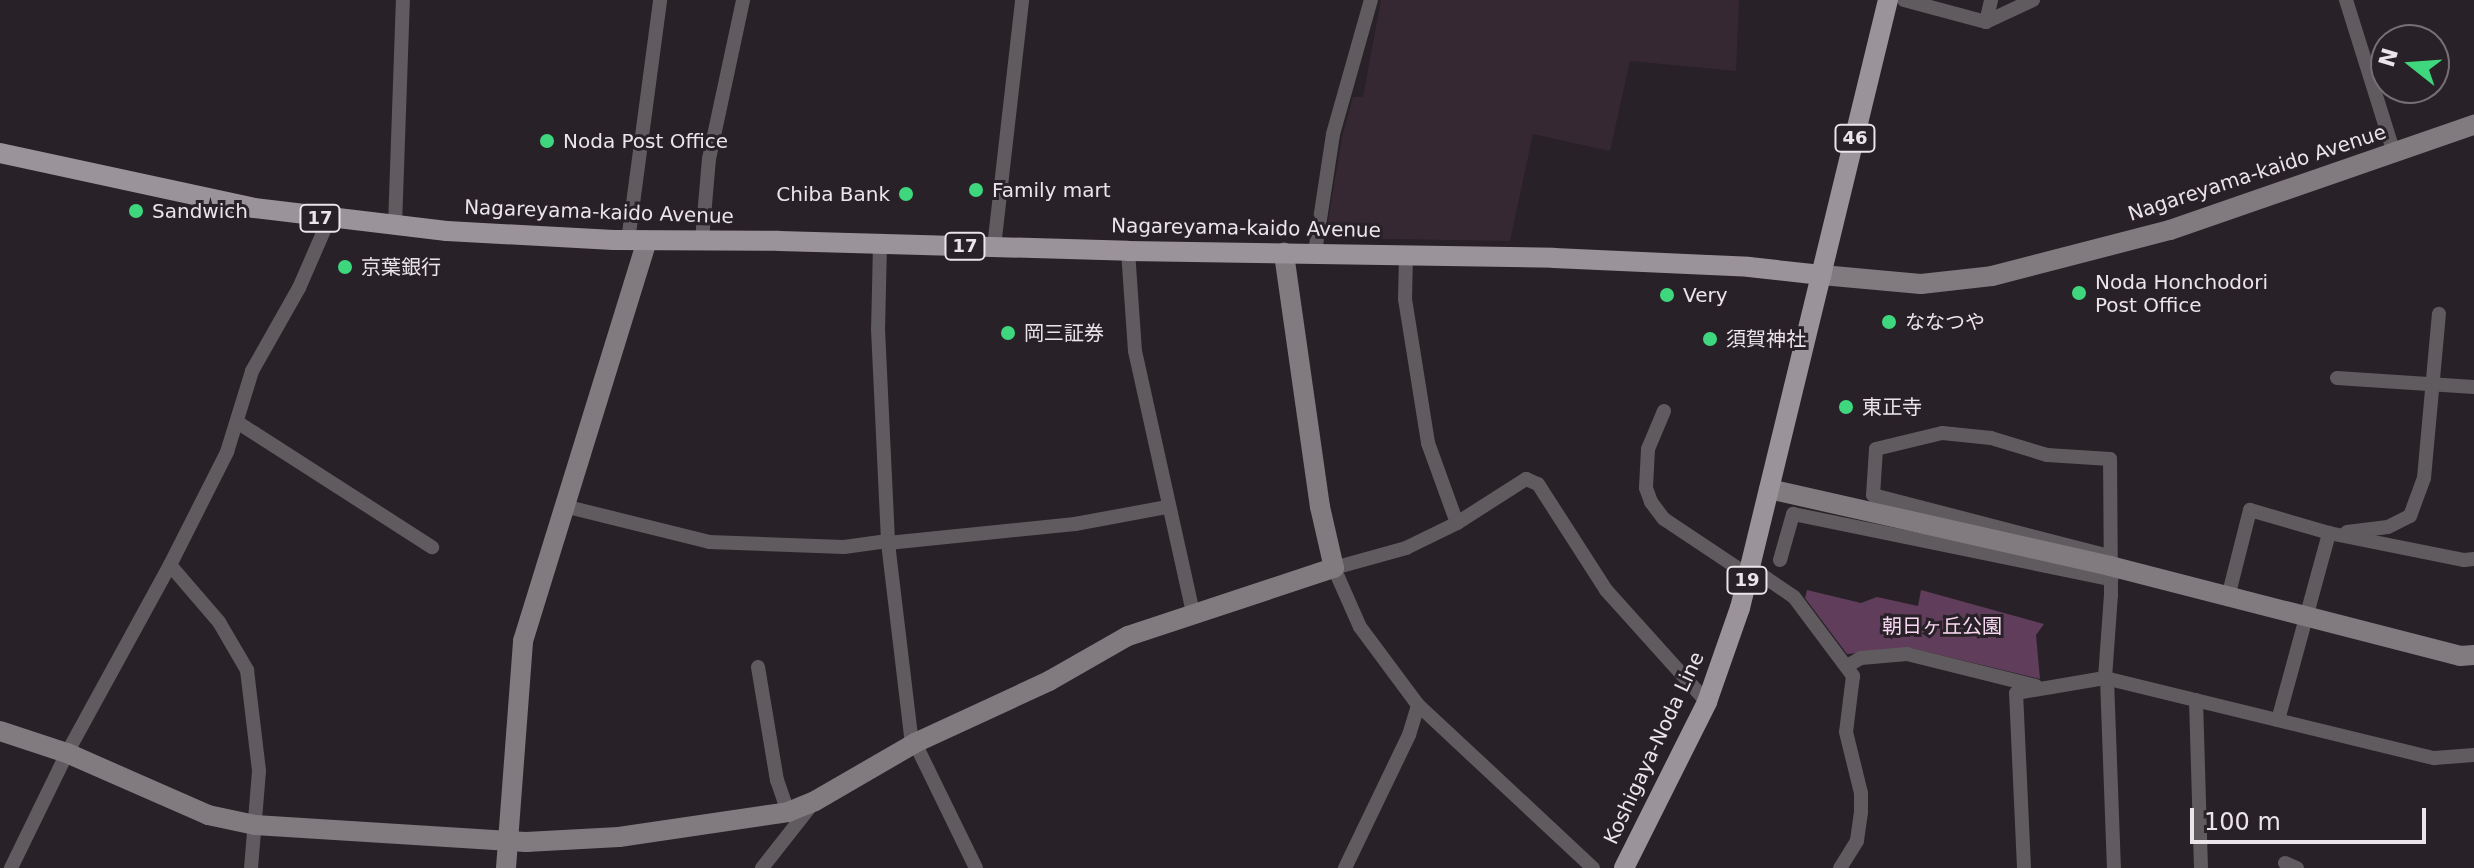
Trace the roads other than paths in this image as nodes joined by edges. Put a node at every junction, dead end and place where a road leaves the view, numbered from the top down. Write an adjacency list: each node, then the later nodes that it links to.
1 (403, 0): 16 (street)
2 (660, 0): 18 (street)
3 (743, 0): 17 (street)
4 (1022, 0): 20 (street)
5 (1371, 0): 22 (street)
6 (1888, 0): 25 (main road, 46)
7 (1904, 0): 11 (street)
8 (1991, 0): 11 (street)
9 (2033, 0): 11 (street)
10 (2346, 0): 14 (street)
11 (1986, 22)
12 (2474, 125): 14 (street, Nagareyama-kaido Avenue)
13 (0, 153): 15 (main road, Nagareyama-kaido Avenue / 17)
14 (2394, 153): 25 (street, Nagareyama-kaido Avenue)
15 (329, 219): 16 (main road, Nagareyama-kaido Avenue / 17); 31 (street)
16 (395, 226): 18 (main road, Nagareyama-kaido Avenue / 17)
17 (702, 240): 18 (main road, Nagareyama-kaido Avenue / 17); 19 (main road, Nagareyama-kaido Avenue / 17)
18 (637, 241): 33 (street)
19 (880, 244): 20 (main road, Nagareyama-kaido Avenue / 17); 37 (street)
20 (994, 247): 21 (main road, Nagareyama-kaido Avenue / 17)
21 (1128, 251): 23 (main road, Nagareyama-kaido Avenue / 17); 34 (street)
22 (1315, 252): 23 (main road, Nagareyama-kaido Avenue / 17); 24 (main road, Nagareyama-kaido Avenue / 17)
23 (1284, 253): 43 (street)
24 (1406, 255): 25 (main road, Nagareyama-kaido Avenue / 17); 35 (street)
25 (1822, 275): 32 (main road, Koshigaya-Noda Line / 19)
26 (2439, 314): 28 (street)
27 (2337, 378): 28 (street)
28 (2434, 385): 29 (street); 36 (street)
29 (2474, 387)
30 (1664, 411): 44 (street)
31 (237, 422): 38 (street); 41 (street)
32 (1769, 489): 42 (street); 44 (main road, Koshigaya-Noda Line / 19)
33 (564, 506): 37 (street); 64 (street)
34 (1167, 507): 37 (street); 46 (street)
35 (1457, 523): 43 (street); 54 (street)
36 (2334, 534): 39 (street); 45 (street); 47 (street)
37 (888, 542): 58 (street)
38 (432, 547)
39 (2474, 559)
40 (1780, 560): 42 (street)
41 (170, 565): 59 (street); 63 (street)
42 (2110, 567): 42 (street); 45 (street); 51 (street)
43 (1334, 568): 46 (street); 55 (street)
44 (1749, 571): 49 (street); 54 (main road, Koshigaya-Noda Line / 19)
45 (2228, 597): 47 (street)
46 (1194, 617): 58 (street)
47 (2307, 618): 48 (street); 56 (street)
48 (2474, 655)
49 (1847, 666): 52 (street); 73 (street)
50 (758, 667): 62 (street)
51 (2106, 678): 52 (street); 53 (street); 75 (street)
52 (2041, 688): 74 (street)
53 (2196, 700): 56 (street); 76 (street)
54 (1707, 702): 72 (main road, Koshigaya-Noda Line / 19)
55 (1418, 705): 70 (street); 71 (street)
56 (2278, 720): 60 (street)
57 (0, 731): 59 (street)
58 (914, 744): 61 (street); 69 (street)
59 (67, 753): 63 (street); 65 (street)
60 (2474, 755)
61 (815, 801): 62 (street); 68 (street)
62 (788, 812): 64 (street)
63 (255, 825): 64 (street); 66 (street)
64 (508, 842): 67 (street)
65 (11, 868)
66 (251, 868)
67 (506, 868)
68 (762, 868)
69 (976, 868)
70 (1345, 868)
71 (1593, 868)
72 (1624, 868)
73 (1840, 868)
74 (2024, 868)
75 (2114, 868)
76 (2201, 868)

